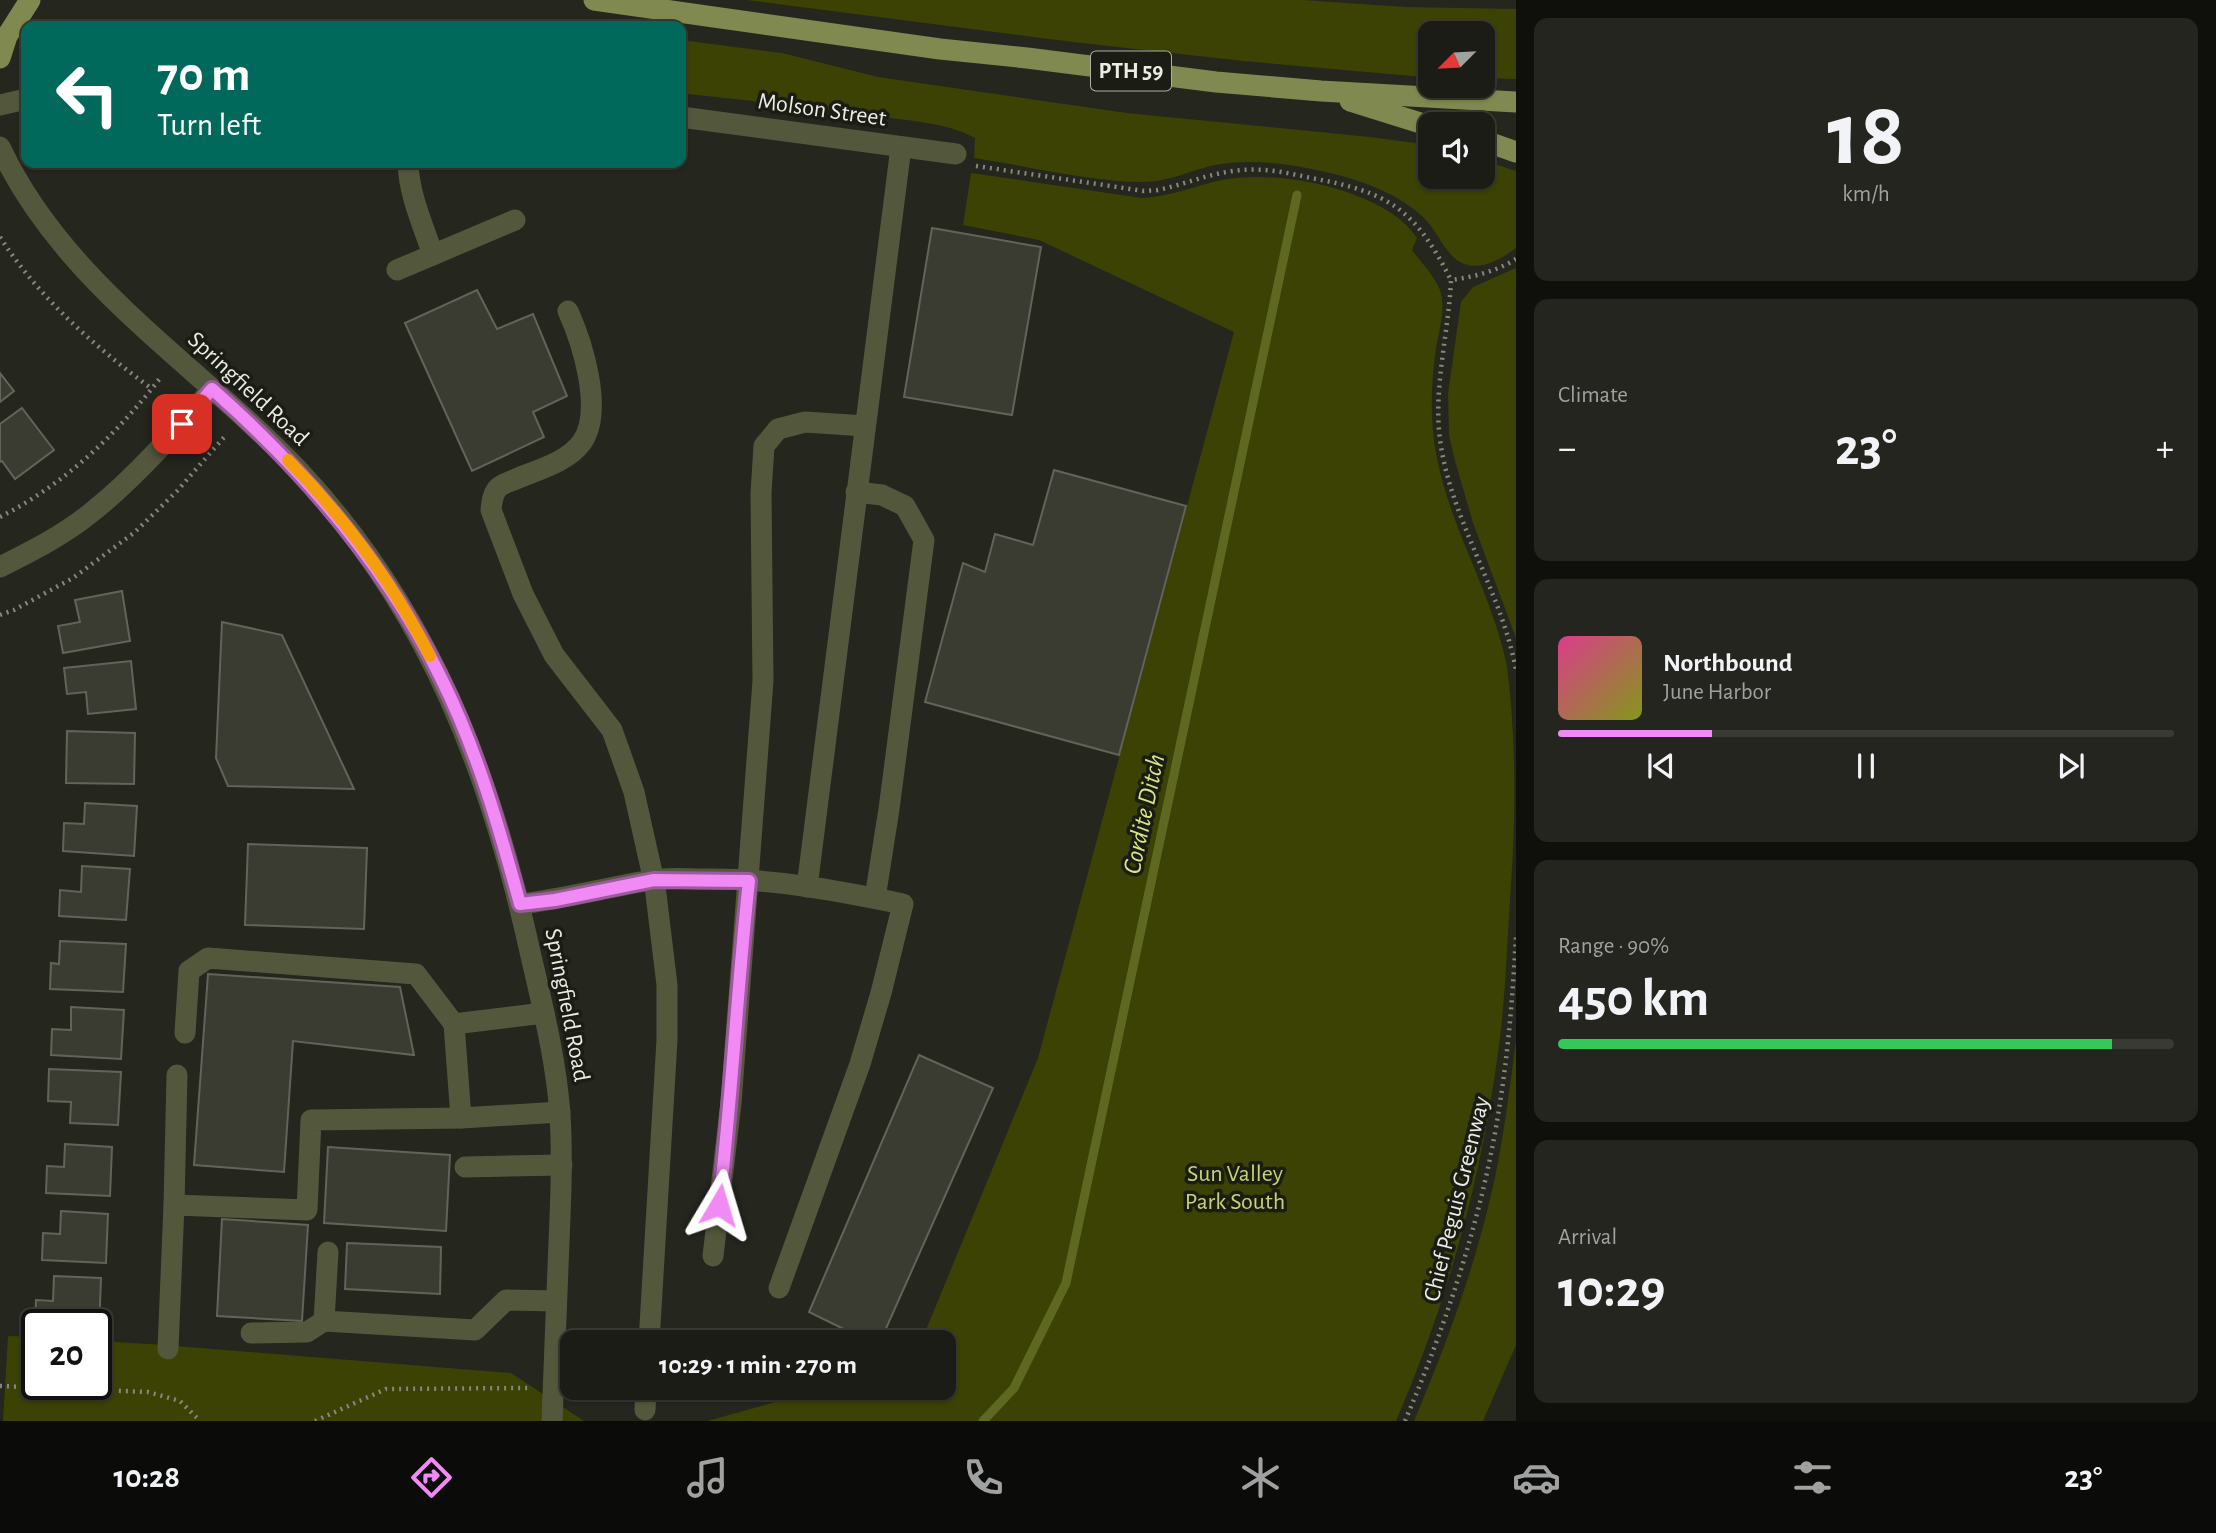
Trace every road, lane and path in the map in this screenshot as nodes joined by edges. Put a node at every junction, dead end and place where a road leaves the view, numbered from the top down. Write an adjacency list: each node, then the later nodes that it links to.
1 (30, 0): 3 (main road)
2 (594, 0): 4 (main road, PTH 59)
3 (0, 58)
4 (1321, 92): 6 (main road, PTH 59); 9 (main road)
5 (21, 100): 7 (street)
6 (1516, 102)
7 (0, 105)
8 (686, 118): 12 (street, Molson Street)
9 (1418, 122)
10 (1495, 145): 13 (main road)
11 (0, 147): 23 (street, Springfield Road)
12 (901, 147): 14 (street, Molson Street); 25 (street)
13 (1516, 152)
14 (956, 155): 21 (path)
15 (408, 168): 18 (street)
16 (515, 220): 18 (street)
17 (0, 237): 27 (path)
18 (433, 255): 20 (street)
19 (1516, 259): 21 (path)
20 (397, 270)
21 (1451, 280): 30 (path)
22 (568, 310): 31 (street)
23 (212, 389): 24 (street, Springfield Road); 28 (street)
24 (241, 415): 29 (path); 35 (street, Springfield Road)
25 (865, 426): 26 (street); 32 (street)
26 (856, 492): 33 (street); 34 (street)
27 (0, 517)
28 (0, 567)
29 (0, 615)
30 (1516, 670)
31 (654, 880): 32 (street); 35 (street); 51 (street)
32 (749, 881): 33 (street); 47 (street)
33 (807, 887): 34 (street)
34 (875, 898): 48 (street)
35 (520, 904): 37 (street, Springfield Road)
36 (1516, 937): 61 (path, Chief Peguis Greenway)
37 (544, 1013): 38 (street); 41 (street, Springfield Road)
38 (454, 1024): 39 (street); 42 (street)
39 (185, 1033)
40 (177, 1075): 45 (street)
41 (560, 1112): 42 (street); 43 (street, Springfield Road)
42 (461, 1118): 45 (street)
43 (562, 1165): 44 (street); 49 (street, Springfield Road)
44 (465, 1167)
45 (174, 1205): 53 (street)
46 (328, 1252): 50 (street)
47 (713, 1256)
48 (779, 1288)
49 (556, 1300): 50 (street); 55 (street, Springfield Road)
50 (324, 1321): 52 (street)
51 (650, 1330)
52 (251, 1333)
53 (168, 1349)
54 (0, 1386): 58 (path)
55 (553, 1387): 59 (path); 60 (street, Springfield Road)
56 (645, 1400): 57 (street)
57 (645, 1410)
58 (200, 1421)
59 (315, 1421)
60 (552, 1421)
61 (1405, 1421)

